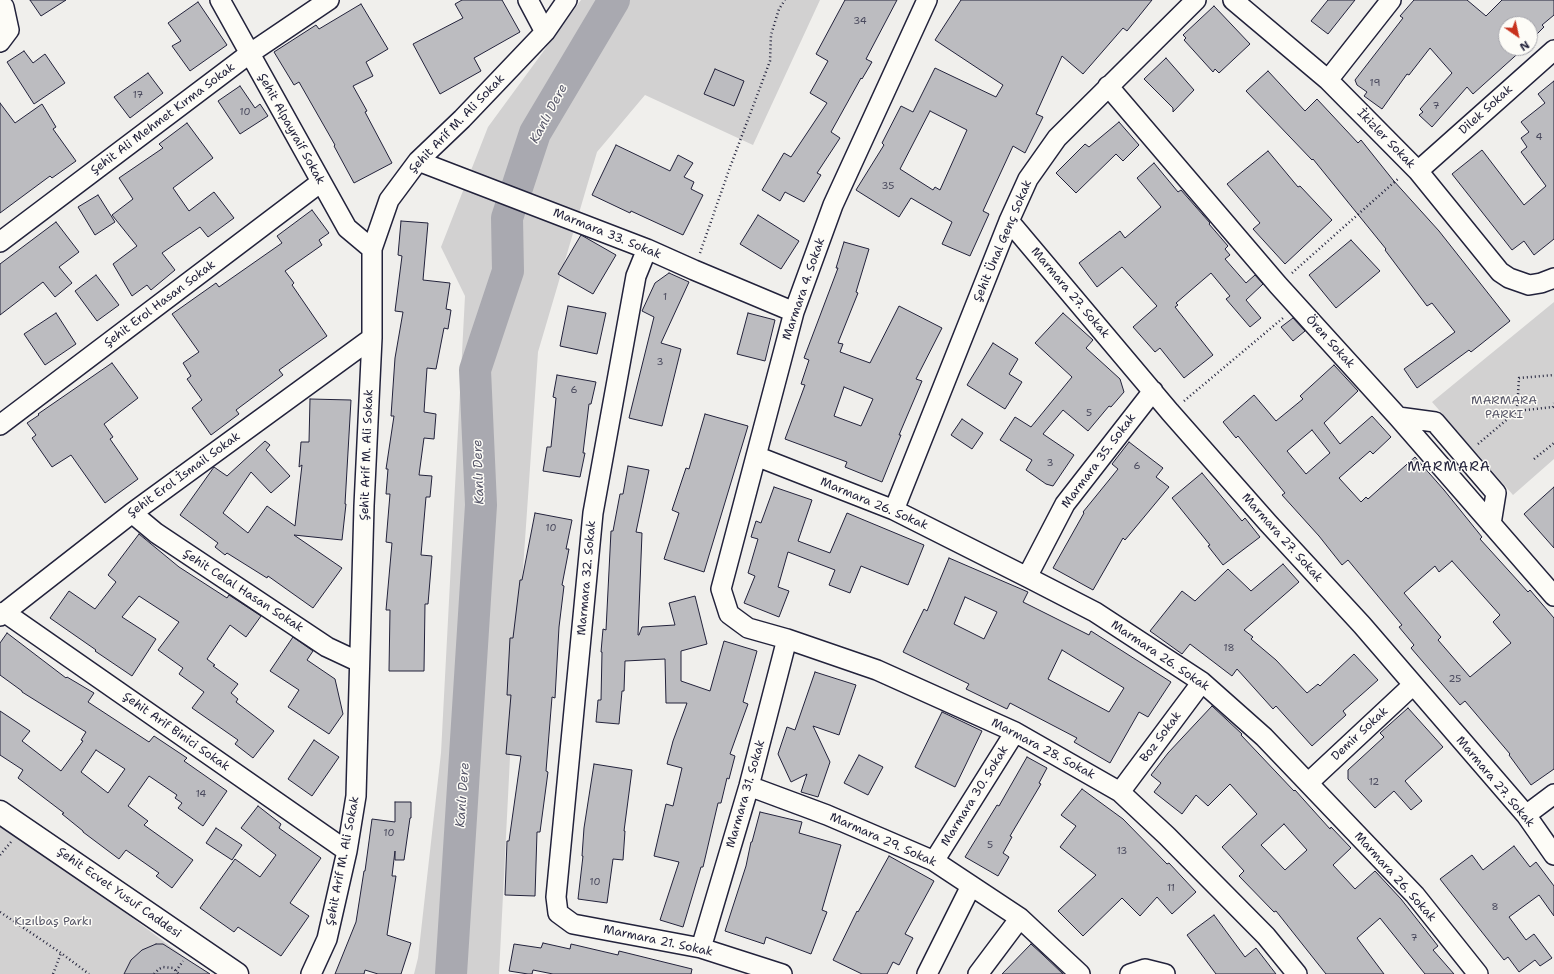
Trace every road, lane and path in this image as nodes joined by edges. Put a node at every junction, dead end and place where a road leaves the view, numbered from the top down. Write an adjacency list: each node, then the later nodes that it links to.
1 (220, 0): 14 (street, Şehit Alpayraif Sokak)
2 (328, 0): 14 (street, Şehit Ali Mehmet Kırma Sokak)
3 (528, 0): 11 (street)
4 (567, 0): 11 (street, Şehit Arif M. Ali Sokak)
5 (785, 0): 24 (path)
6 (927, 0): 28 (street, Marmara 4. Sokak)
7 (1196, 0): 16 (street, Şehit Ünal Genç Sokak)
8 (1233, 0): 15 (street, İkizler Sokak)
9 (1391, 0): 15 (street)
10 (0, 2): 12 (street)
11 (545, 32): 17 (street, Şehit Arif M. Ali Sokak)
12 (0, 42)
13 (1554, 50): 18 (street, Dilek Sokak)
14 (249, 54): 19 (street, Şehit Alpayraif Sokak); 21 (street, Şehit Ali Mehmet Kırma Sokak)
15 (1328, 80): 18 (street, İkizler Sokak)
16 (1108, 86): 20 (street, Şehit Ünal Genç Sokak); 26 (street, Ören Sokak)
17 (418, 161): 22 (street, Şehit Arif M. Ali Sokak); 23 (street, Marmara 33. Sokak)
18 (1415, 168): 25 (street, İkizler Sokak); 26 (path)
19 (321, 182): 22 (street, Şehit Alpayraif Sokak); 37 (street, Şehit Erol Hasan Sokak)
20 (1009, 221): 31 (street, Marmara 27. Sokak); 42 (street, Şehit Ünal Genç Sokak)
21 (0, 242)
22 (372, 249): 29 (street, Şehit Arif M. Ali Sokak)
23 (647, 249): 24 (street, Marmara 33. Sokak); 65 (street, Marmara 32. Sokak)
24 (694, 270): 28 (street, Marmara 33. Sokak)
25 (1554, 278)
26 (1278, 285): 27 (street, Ören Sokak)
27 (1297, 306): 35 (path); 36 (street, Ören Sokak)
28 (794, 312): 40 (street, Marmara 4. Sokak)
29 (372, 338): 43 (street, Şehit Erol İsmail Sokak); 50 (street, Şehit Arif M. Ali Sokak)
30 (1554, 375): 34 (path)
31 (1153, 391): 35 (street, Marmara 27. Sokak); 45 (street, Marmara 35. Sokak)
32 (1554, 402): 33 (path)
33 (1553, 408): 34 (path)
34 (1517, 411): 38 (path)
35 (1170, 412): 52 (street, Marmara 27. Sokak)
36 (1398, 417): 44 (street, Ören Sokak); 44 (street)
37 (0, 426)
38 (1484, 440)
39 (1554, 443): 41 (path)
40 (756, 456): 42 (street, Marmara 26. Sokak); 48 (street, Marmara 4. Sokak)
41 (1534, 459)
42 (894, 510): 45 (street, Marmara 26. Sokak)
43 (132, 513): 47 (street, Şehit Erol İsmail Sokak); 50 (street, Şehit Celal Hasan Sokak)
44 (1491, 524): 46 (street, Ören Sokak)
45 (1027, 577): 51 (street, Marmara 26. Sokak)
46 (1554, 596)
47 (2, 614): 60 (street, Şehit Arif Binici Sokak)
48 (729, 614): 49 (street, Marmara 28. Sokak)
49 (787, 639): 53 (street, Marmara 28. Sokak); 55 (street, Marmara 31. Sokak)
50 (359, 662): 60 (street, Şehit Arif M. Ali Sokak)
51 (1202, 682): 54 (street, Marmara 26. Sokak); 56 (street, Boz Sokak)
52 (1413, 685): 54 (street, Demir Sokak); 59 (street, Marmara 27. Sokak)
53 (1015, 732): 56 (street, Marmara 28. Sokak); 62 (street, Marmara 30. Sokak)
54 (1308, 783): 82 (street, Marmara 26. Sokak)
55 (749, 786): 62 (street, Marmara 29. Sokak); 67 (street, Marmara 31. Sokak)
56 (1120, 792): 81 (street, Marmara 28. Sokak)
57 (1554, 794): 59 (street)
58 (0, 812): 73 (main road, Şehit Ecvet Yusuf Caddesi)
59 (1526, 815): 61 (street, Marmara 27. Sokak)
60 (347, 851): 74 (street, Şehit Arif M. Ali Sokak)
61 (1554, 855)
62 (934, 861): 63 (street, Marmara 29. Sokak)
63 (971, 886): 66 (street, Marmara 29. Sokak); 76 (street)
64 (0, 912): 68 (path)
65 (558, 913): 67 (street, Marmara 21. Sokak)
66 (1020, 918): 77 (street); 78 (street, Marmara 29. Sokak)
67 (701, 948): 75 (street, Marmara 21. Sokak)
68 (61, 953): 69 (path); 70 (path)
69 (54, 974)
70 (89, 974)
71 (154, 974): 72 (path)
72 (179, 974)
73 (237, 974)
74 (311, 974)
75 (782, 974)
76 (927, 974)
77 (978, 974)
78 (1080, 974)
79 (1130, 974): 80 (street)
80 (1165, 974)
81 (1297, 974)
82 (1478, 974)

